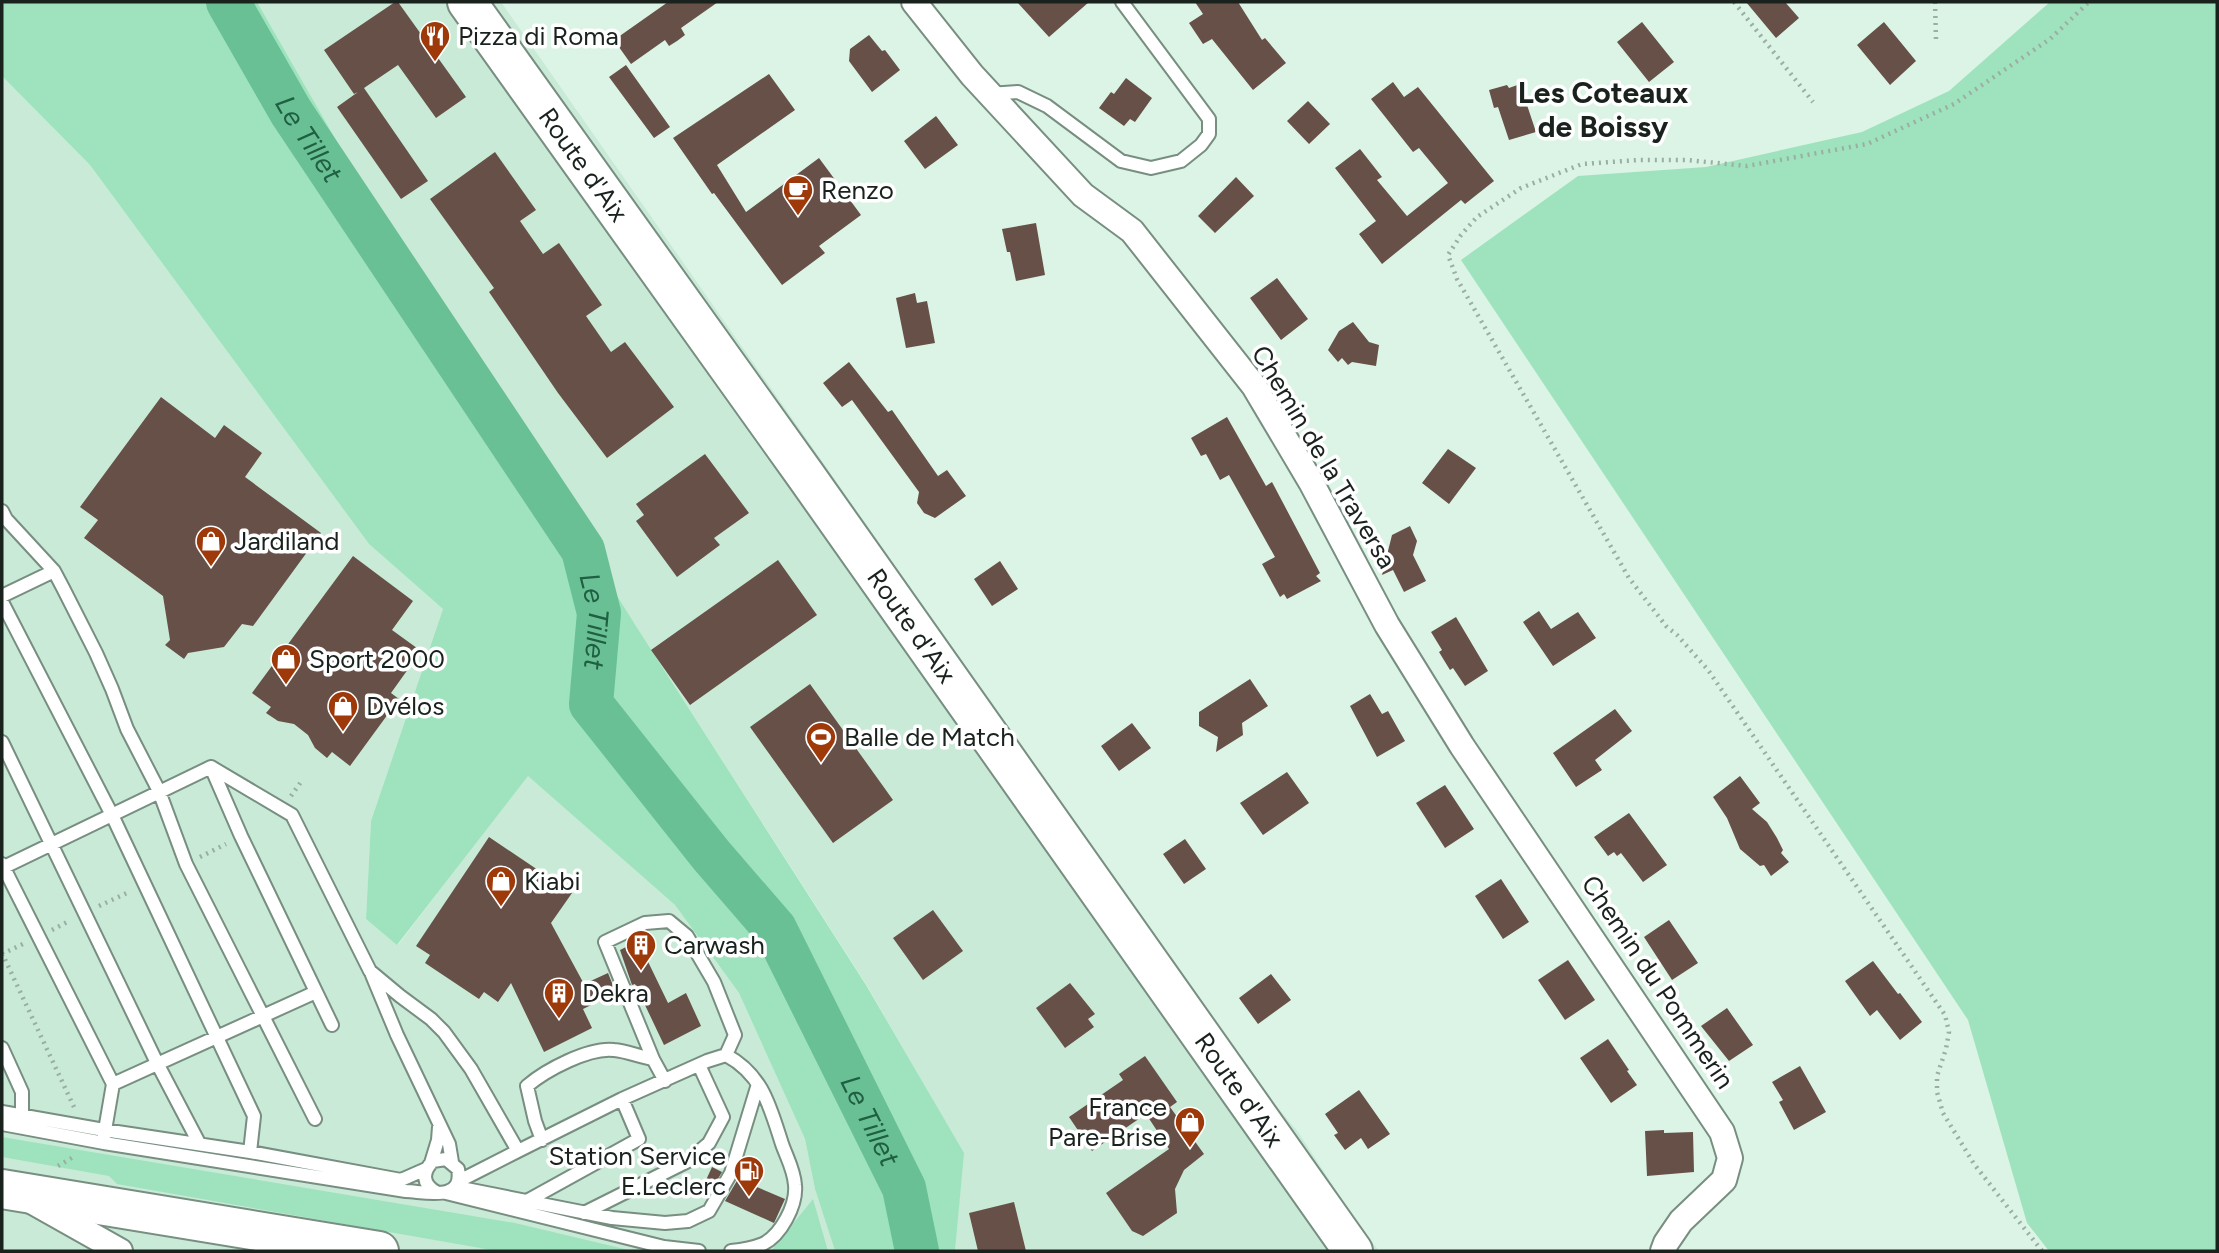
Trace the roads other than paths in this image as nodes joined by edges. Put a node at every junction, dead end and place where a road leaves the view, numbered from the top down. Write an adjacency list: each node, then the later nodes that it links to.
1 (467, 2): 51 (main road, Route d'Aix)
2 (914, 2): 4 (street, Chemin de la Traversa)
3 (1122, 2): 4 (lane)
4 (989, 94): 10 (street, Chemin de la Traversa)
5 (2, 511): 6 (lane)
6 (54, 571): 7 (lane); 12 (lane)
7 (2, 596)
8 (2, 602): 13 (lane)
9 (2, 742): 14 (lane)
10 (1462, 746): 52 (street, Chemin du Pommerin)
11 (212, 767): 12 (lane); 16 (lane); 17 (lane)
12 (159, 791): 13 (lane); 18 (lane)
13 (112, 815): 14 (lane); 20 (lane)
14 (51, 844): 15 (lane); 24 (lane)
15 (2, 866): 27 (lane)
16 (370, 971): 34 (lane); 38 (lane)
17 (316, 992): 18 (lane); 19 (lane)
18 (264, 1014): 20 (lane); 31 (lane)
19 (332, 1026)
20 (215, 1037): 24 (lane); 39 (lane)
21 (2, 1048): 32 (lane)
22 (726, 1055): 23 (lane); 25 (lane); 28 (lane)
23 (653, 1059): 26 (lane); 36 (lane)
24 (157, 1063): 27 (lane); 37 (lane)
25 (699, 1065): 26 (lane); 45 (lane)
26 (665, 1082): 29 (lane)
27 (113, 1084): 35 (lane)
28 (758, 1084): 45 (lane); 50 (lane)
29 (622, 1099): 36 (lane); 43 (lane)
30 (2, 1112): 32 (lane)
31 (316, 1119)
32 (22, 1121): 33 (lane); 35 (lane)
33 (2, 1124)
34 (439, 1127): 40 (lane); 41 (lane)
35 (104, 1137): 37 (lane); 41 (lane)
36 (542, 1140): 38 (lane)
37 (199, 1143): 39 (lane)
38 (518, 1151): 41 (lane)
39 (250, 1152): 40 (lane)
40 (428, 1166): 41 (lane); 41 (lane)
41 (451, 1180): 43 (lane); 44 (lane)
42 (8, 1190): 47 (street); 48 (main road)
43 (526, 1202): 44 (lane); 45 (lane)
44 (513, 1210): 46 (lane)
45 (583, 1213): 46 (lane)
46 (565, 1223): 49 (lane)
47 (120, 1251)
48 (379, 1251)
49 (699, 1251)
50 (731, 1251)
51 (1353, 1251)
52 (1663, 1251)

